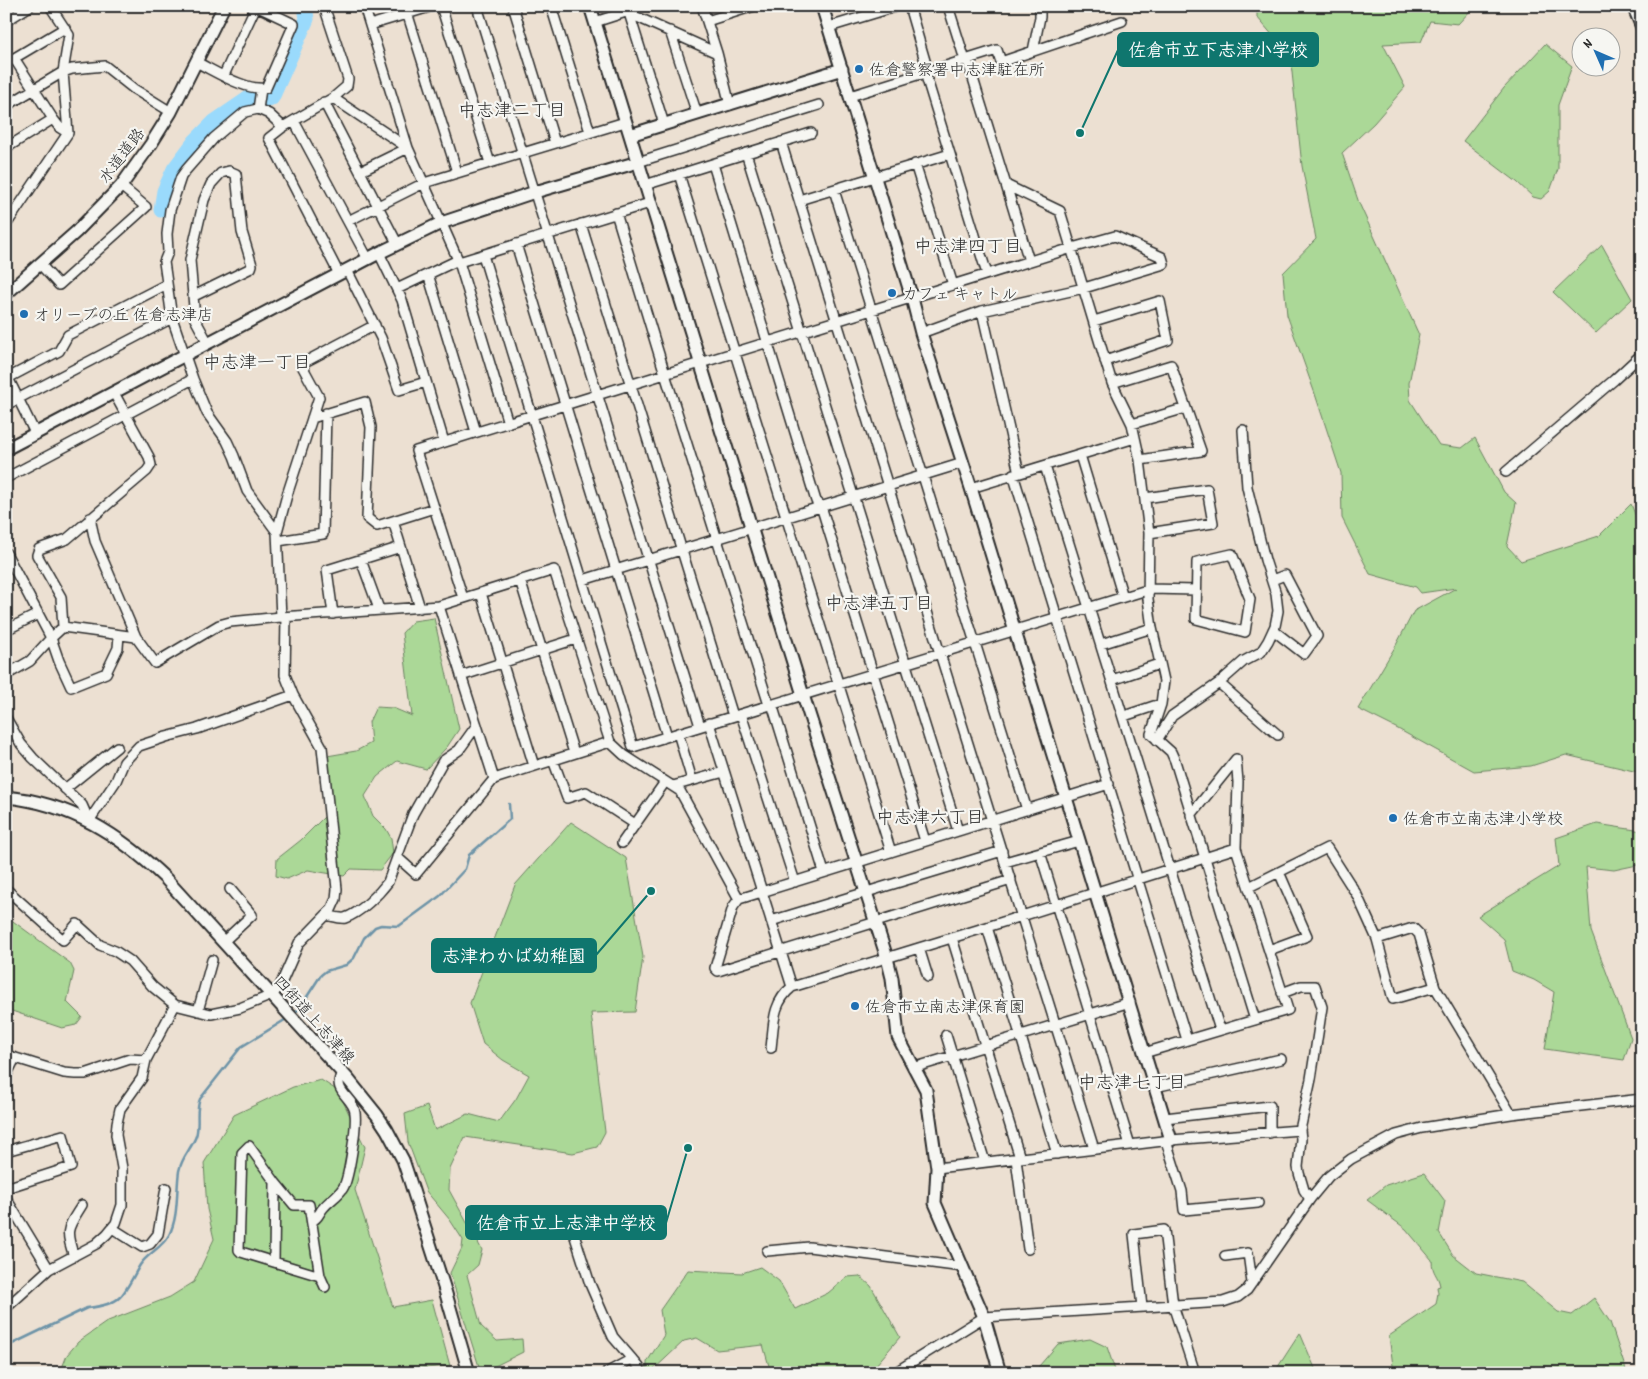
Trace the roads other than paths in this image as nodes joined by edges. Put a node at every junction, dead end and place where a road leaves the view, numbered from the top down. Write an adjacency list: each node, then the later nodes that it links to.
1 (30, 6): 25 (street)
2 (50, 6): 31 (street)
3 (224, 6): 38 (street, 水道道路)
4 (256, 6): 42 (street); 44 (street)
5 (324, 6): 46 (street)
6 (364, 6): 29 (street)
7 (433, 6): 22 (street)
8 (441, 6): 71 (street)
9 (477, 6): 67 (street)
10 (513, 6): 64 (street)
11 (551, 6): 59 (street)
12 (590, 6): 28 (street)
13 (702, 6): 26 (street)
14 (754, 6): 21 (street)
15 (822, 6): 30 (street)
16 (898, 6): 23 (street)
17 (909, 6): 41 (street)
18 (948, 6): 36 (street)
19 (1040, 6): 34 (street)
20 (1633, 6): 32 (street)
21 (741, 8): 26 (street)
22 (406, 10): 29 (street); 75 (street)
23 (871, 10): 30 (street)
24 (629, 13): 28 (street); 33 (street); 57 (street)
25 (6, 21)
26 (706, 21): 35 (street)
27 (1122, 21): 34 (street)
28 (595, 22): 56 (street)
29 (370, 25): 66 (street)
30 (829, 27): 39 (street)
31 (65, 28): 37 (street); 40 (street)
32 (1642, 28)
33 (670, 31): 35 (street); 53 (street)
34 (1033, 51): 36 (street)
35 (717, 53): 48 (street)
36 (966, 59): 41 (street); 80 (street)
37 (10, 60): 43 (street)
38 (196, 62): 42 (street); 52 (street, 水道道路)
39 (842, 69): 45 (street); 48 (street)
40 (64, 72): 43 (street); 52 (street); 60 (street)
41 (926, 72): 45 (street); 69 (street)
42 (224, 75): 44 (street)
43 (34, 89): 50 (street); 54 (street)
44 (261, 89): 51 (street)
45 (850, 96): 77 (street)
46 (333, 98): 47 (street); 66 (street)
47 (324, 102): 55 (street); 74 (street)
48 (730, 105): 53 (street)
49 (819, 105): 70 (street)
50 (6, 106)
51 (258, 109): 58 (street); 105 (street)
52 (171, 112): 81 (street, 水道道路)
53 (697, 114): 57 (street)
54 (53, 119): 60 (street); 65 (street)
55 (294, 121): 58 (street); 88 (street)
56 (625, 122): 59 (street); 62 (street)
57 (664, 124): 62 (street)
58 (283, 127): 102 (street)
59 (590, 132): 64 (street)
60 (68, 133): 91 (street)
61 (811, 133): 63 (street)
62 (630, 135): 70 (street)
63 (781, 142): 68 (street); 84 (street)
64 (555, 143): 67 (street)
65 (6, 148)
66 (408, 148): 74 (street); 78 (street)
67 (523, 153): 71 (street); 83 (street)
68 (746, 153): 72 (street); 118 (street)
69 (950, 154): 73 (street); 104 (street)
70 (638, 162): 79 (street); 83 (street)
71 (490, 163): 75 (street)
72 (713, 164): 76 (street); 120 (street)
73 (915, 164): 77 (street); 106 (street)
74 (361, 171): 86 (street)
75 (458, 172): 78 (street)
76 (679, 174): 79 (street); 122 (street)
77 (874, 177): 82 (street); 111 (street)
78 (424, 183): 86 (street); 89 (street)
79 (645, 185): 85 (street)
80 (1006, 185): 95 (street); 100 (street)
81 (121, 186): 101 (street, 水道道路); 101 (street)
82 (834, 190): 84 (street); 112 (street)
83 (535, 192): 89 (street); 92 (street)
84 (799, 200): 115 (street)
85 (650, 202): 87 (street); 126 (street)
86 (378, 206): 88 (street); 93 (street)
87 (616, 213): 90 (street); 127 (street)
88 (348, 221): 98 (street)
89 (441, 222): 93 (street); 99 (street)
90 (581, 224): 92 (street); 131 (street)
91 (6, 225)
92 (548, 234): 94 (street); 133 (street)
93 (397, 243): 96 (street)
94 (516, 244): 97 (street); 136 (street)
95 (1072, 248): 100 (street); 107 (street); 107 (street)
96 (379, 253): 98 (street); 108 (street)
97 (483, 254): 99 (street); 140 (street)
98 (368, 259): 102 (street)
99 (458, 261): 103 (street); 142 (street)
100 (1029, 262): 104 (street)
101 (40, 264): 109 (street, 水道道路)
102 (343, 272): 117 (street); 121 (street)
103 (428, 274): 108 (street); 145 (street)
104 (987, 274): 106 (street)
105 (167, 284): 114 (street); 134 (street)
106 (953, 285): 111 (street)
107 (1084, 288): 113 (street); 116 (street)
108 (397, 289): 129 (street)
109 (6, 294)
110 (194, 296): 110 (street); 121 (street)
111 (912, 298): 112 (street); 119 (street)
112 (871, 310): 115 (street); 156 (street)
113 (982, 311): 119 (street); 155 (street)
114 (172, 318): 124 (street); 134 (street)
115 (837, 321): 118 (street); 158 (street)
116 (1094, 321): 125 (street); 125 (street)
117 (375, 325): 129 (street); 141 (street)
118 (802, 332): 120 (street); 160 (street)
119 (921, 333): 152 (street)
120 (767, 342): 122 (street); 162 (street)
121 (208, 343): 124 (street)
122 (734, 353): 126 (street); 164 (street)
123 (1642, 354): 154 (street)
124 (184, 356): 128 (street); 132 (street)
125 (1105, 361): 130 (street)
126 (700, 363): 127 (street); 167 (street)
127 (665, 374): 131 (street); 170 (street)
128 (192, 379): 139 (street); 169 (street)
129 (426, 382): 148 (street)
130 (1112, 383): 137 (street); 143 (street)
131 (630, 385): 133 (street); 172 (street)
132 (114, 393): 139 (street); 146 (street)
133 (598, 395): 136 (street); 174 (street)
134 (18, 399): 135 (street); 146 (street)
135 (6, 405)
136 (564, 405): 140 (street); 176 (street)
137 (1186, 408): 143 (street); 151 (street)
138 (326, 413): 141 (street); 166 (street); 169 (street)
139 (126, 415): 157 (street); 165 (street)
140 (532, 415): 142 (street); 178 (street)
141 (312, 418): 169 (street)
142 (508, 423): 145 (street)
143 (1132, 424): 147 (street)
144 (1243, 430): 179 (street)
145 (476, 432): 148 (street)
146 (35, 434): 149 (street)
147 (1135, 438): 150 (street); 151 (street)
148 (444, 442): 163 (street)
149 (6, 449)
150 (1080, 455): 153 (street); 183 (street)
151 (1140, 460): 161 (street)
152 (963, 463): 156 (street); 159 (street)
153 (1045, 466): 155 (street); 186 (street)
154 (1506, 472)
155 (1016, 473): 159 (street); 192 (street)
156 (922, 475): 158 (street); 202 (street)
157 (6, 478)
158 (888, 486): 160 (street); 205 (street)
159 (972, 488): 196 (street)
160 (853, 496): 162 (street); 207 (street)
161 (1145, 498): 168 (street); 168 (street)
162 (821, 506): 164 (street); 209 (street)
163 (434, 508): 166 (street); 184 (street)
164 (787, 517): 167 (street); 214 (street)
165 (90, 518): 193 (street); 199 (street)
166 (393, 522): 171 (street)
167 (752, 528): 170 (street); 216 (street)
168 (1149, 533): 180 (street)
169 (278, 537): 191 (street)
170 (717, 538): 172 (street); 218 (street)
171 (401, 547): 175 (street); 187 (street)
172 (681, 549): 174 (street); 219 (street)
173 (6, 552): 189 (street)
174 (649, 559): 176 (street); 223 (street)
175 (361, 560): 188 (street); 190 (street)
176 (616, 569): 178 (street); 226 (street)
177 (520, 580): 182 (street); 201 (street); 204 (street)
178 (583, 580): 226 (street)
179 (1272, 580): 197 (street); 197 (street)
180 (1150, 589): 181 (street); 183 (street); 194 (street)
181 (1196, 590): 181 (street)
182 (481, 593): 184 (street); 206 (street)
183 (1123, 597): 186 (street)
184 (463, 598): 185 (street)
185 (439, 606): 187 (street); 211 (street)
186 (1089, 607): 192 (street); 203 (street)
187 (420, 608): 188 (street)
188 (379, 609): 190 (street)
189 (38, 614): 195 (street); 200 (street)
190 (333, 614): 191 (street)
191 (284, 617): 199 (street); 215 (street)
192 (1057, 617): 196 (street); 237 (street)
193 (63, 627): 198 (street); 200 (street)
194 (1152, 628): 203 (street); 208 (street)
195 (6, 630)
196 (1015, 630): 202 (street); 240 (street)
197 (1273, 630): 213 (street)
198 (119, 635): 199 (street); 200 (street)
199 (136, 637)
200 (51, 638): 210 (street)
201 (576, 639): 204 (street); 228 (street)
202 (975, 642): 205 (street); 241 (street)
203 (1101, 644): 212 (street)
204 (542, 651): 206 (street); 230 (street)
205 (940, 653): 207 (street); 243 (street)
206 (503, 663): 211 (street); 232 (street)
207 (906, 663): 209 (street); 246 (street)
208 (1160, 664): 212 (street); 217 (street)
209 (874, 673): 214 (street); 248 (street)
210 (6, 675)
211 (462, 676): 222 (street)
212 (1112, 680): 220 (street)
213 (1219, 683): 225 (street); 227 (street)
214 (840, 684): 216 (street); 252 (street)
215 (294, 695): 244 (street); 272 (street)
216 (803, 695): 218 (street); 257 (street)
217 (1160, 704): 220 (street); 227 (street)
218 (770, 705): 219 (street); 259 (street)
219 (737, 715): 223 (street); 263 (street)
220 (1124, 716): 258 (street)
221 (7, 721): 238 (street)
222 (477, 725): 234 (street); 254 (street)
223 (705, 725): 224 (street); 233 (street)
224 (678, 733): 226 (street); 235 (street)
225 (1278, 735)
226 (667, 736)
227 (1157, 740): 242 (street)
228 (610, 742): 230 (street); 236 (street)
229 (117, 748): 238 (street)
230 (574, 753): 231 (street)
231 (553, 760): 232 (street); 245 (street)
232 (534, 766): 234 (street)
233 (724, 772): 235 (street); 267 (street)
234 (494, 779): 254 (street)
235 (692, 780): 236 (street)
236 (669, 784): 245 (street); 270 (street)
237 (1108, 784): 240 (street); 261 (street)
238 (65, 789): 244 (street)
239 (6, 797): 244 (street, 四街道上志津線)
240 (1066, 797): 241 (street); 247 (street)
241 (1026, 810): 243 (street)
242 (1191, 814): 250 (street); 255 (street)
243 (992, 820): 246 (street); 251 (street)
244 (88, 821): 279 (street, 四街道上志津線)
245 (635, 824): 249 (street)
246 (958, 831): 248 (street)
247 (1080, 840): 253 (street); 269 (street)
248 (925, 841): 252 (street)
249 (622, 843)
250 (1236, 848): 255 (street); 264 (street)
251 (1002, 851): 256 (street); 268 (street)
252 (890, 852): 257 (street)
253 (1040, 852): 256 (street); 271 (street)
254 (397, 857): 272 (street)
255 (1205, 858): 258 (street); 294 (street)
256 (1005, 862): 262 (street)
257 (856, 863): 259 (street); 268 (street)
258 (1171, 869): 261 (street); 296 (street)
259 (824, 872): 263 (street)
260 (1279, 872): 264 (street); 278 (street); 281 (street)
261 (1138, 879): 269 (street); 299 (street)
262 (1011, 880): 273 (street); 275 (street)
263 (795, 882): 267 (street)
264 (1249, 887): 281 (street)
265 (6, 889): 291 (street)
266 (230, 889): 279 (street)
267 (762, 892): 270 (street); 274 (street)
268 (865, 892): 274 (street); 275 (street)
269 (1096, 892): 271 (street); 290 (street)
270 (738, 899): 282 (street)
271 (1056, 905): 273 (street); 293 (street)
272 (326, 915): 289 (street)
273 (1022, 916): 276 (street); 295 (street)
274 (771, 920): 282 (street)
275 (875, 923): 282 (street); 283 (street)
276 (987, 927): 277 (street); 298 (street)
277 (952, 938): 280 (street); 300 (street)
278 (1377, 939): 287 (street); 287 (street)
279 (223, 942): 289 (street, 四街道上志津線)
280 (919, 948): 283 (street); 285 (street)
281 (1269, 950): 288 (street)
282 (781, 952): 286 (street)
283 (886, 958): 286 (street); 307 (street)
284 (212, 960): 292 (street)
285 (928, 977)
286 (792, 987): 301 (street)
287 (1435, 987): 312 (street)
288 (1282, 993): 294 (street); 314 (street)
289 (272, 996): 292 (street); 308 (street, 四街道上志津線)
290 (1130, 1002): 293 (street); 302 (street)
291 (175, 1005): 292 (street); 306 (street)
292 (198, 1010)
293 (1090, 1014): 295 (street); 317 (street)
294 (1255, 1020): 296 (street)
295 (1056, 1024): 298 (street); 318 (street)
296 (1220, 1030): 299 (street)
297 (946, 1035): 304 (street)
298 (1020, 1035): 300 (street); 320 (street)
299 (1187, 1040): 302 (street)
300 (985, 1046): 304 (street); 321 (street)
301 (771, 1048)
302 (1144, 1053): 310 (street)
303 (11, 1056): 306 (street); 309 (street)
304 (952, 1056): 307 (street); 322 (street)
305 (1281, 1059): 310 (street)
306 (146, 1060): 333 (street)
307 (914, 1068): 323 (street)
308 (342, 1073): 332 (street); 349 (street, 四街道上志津線)
309 (6, 1076)
310 (1155, 1087): 313 (street)
311 (1642, 1099): 312 (street)
312 (1511, 1114): 328 (street)
313 (1165, 1118): 315 (street); 316 (street)
314 (1300, 1130): 315 (street); 328 (street)
315 (1270, 1133): 316 (street)
316 (1169, 1140): 317 (street); 329 (street)
317 (1130, 1145): 318 (street)
318 (1094, 1149): 320 (street)
319 (6, 1151): 325 (street)
320 (1056, 1154): 321 (street)
321 (1018, 1158): 322 (street); 334 (street)
322 (985, 1162): 323 (street)
323 (938, 1168): 339 (street)
324 (274, 1182): 332 (street); 338 (street); 338 (street)
325 (6, 1188)
326 (166, 1188): 333 (street)
327 (6, 1198): 340 (street)
328 (1310, 1199): 342 (street)
329 (1258, 1203)
330 (82, 1205): 336 (street)
331 (570, 1220): 348 (street)
332 (312, 1221): 341 (street)
333 (112, 1228): 336 (street)
334 (1028, 1249)
335 (766, 1251): 339 (street)
336 (74, 1256): 340 (street)
337 (1226, 1256): 342 (street)
338 (274, 1262): 341 (street)
339 (963, 1268): 347 (street)
340 (50, 1269): 346 (street)
341 (320, 1276): 343 (street)
342 (1252, 1283): 344 (street)
343 (325, 1286)
344 (1172, 1305): 345 (street); 345 (street); 354 (street)
345 (1142, 1307): 347 (street)
346 (6, 1308)
347 (984, 1317): 352 (street); 353 (street)
348 (632, 1359): 350 (street); 351 (street)
349 (469, 1373)
350 (606, 1373)
351 (641, 1373)
352 (894, 1373)
353 (1000, 1373)
354 (1195, 1373)

